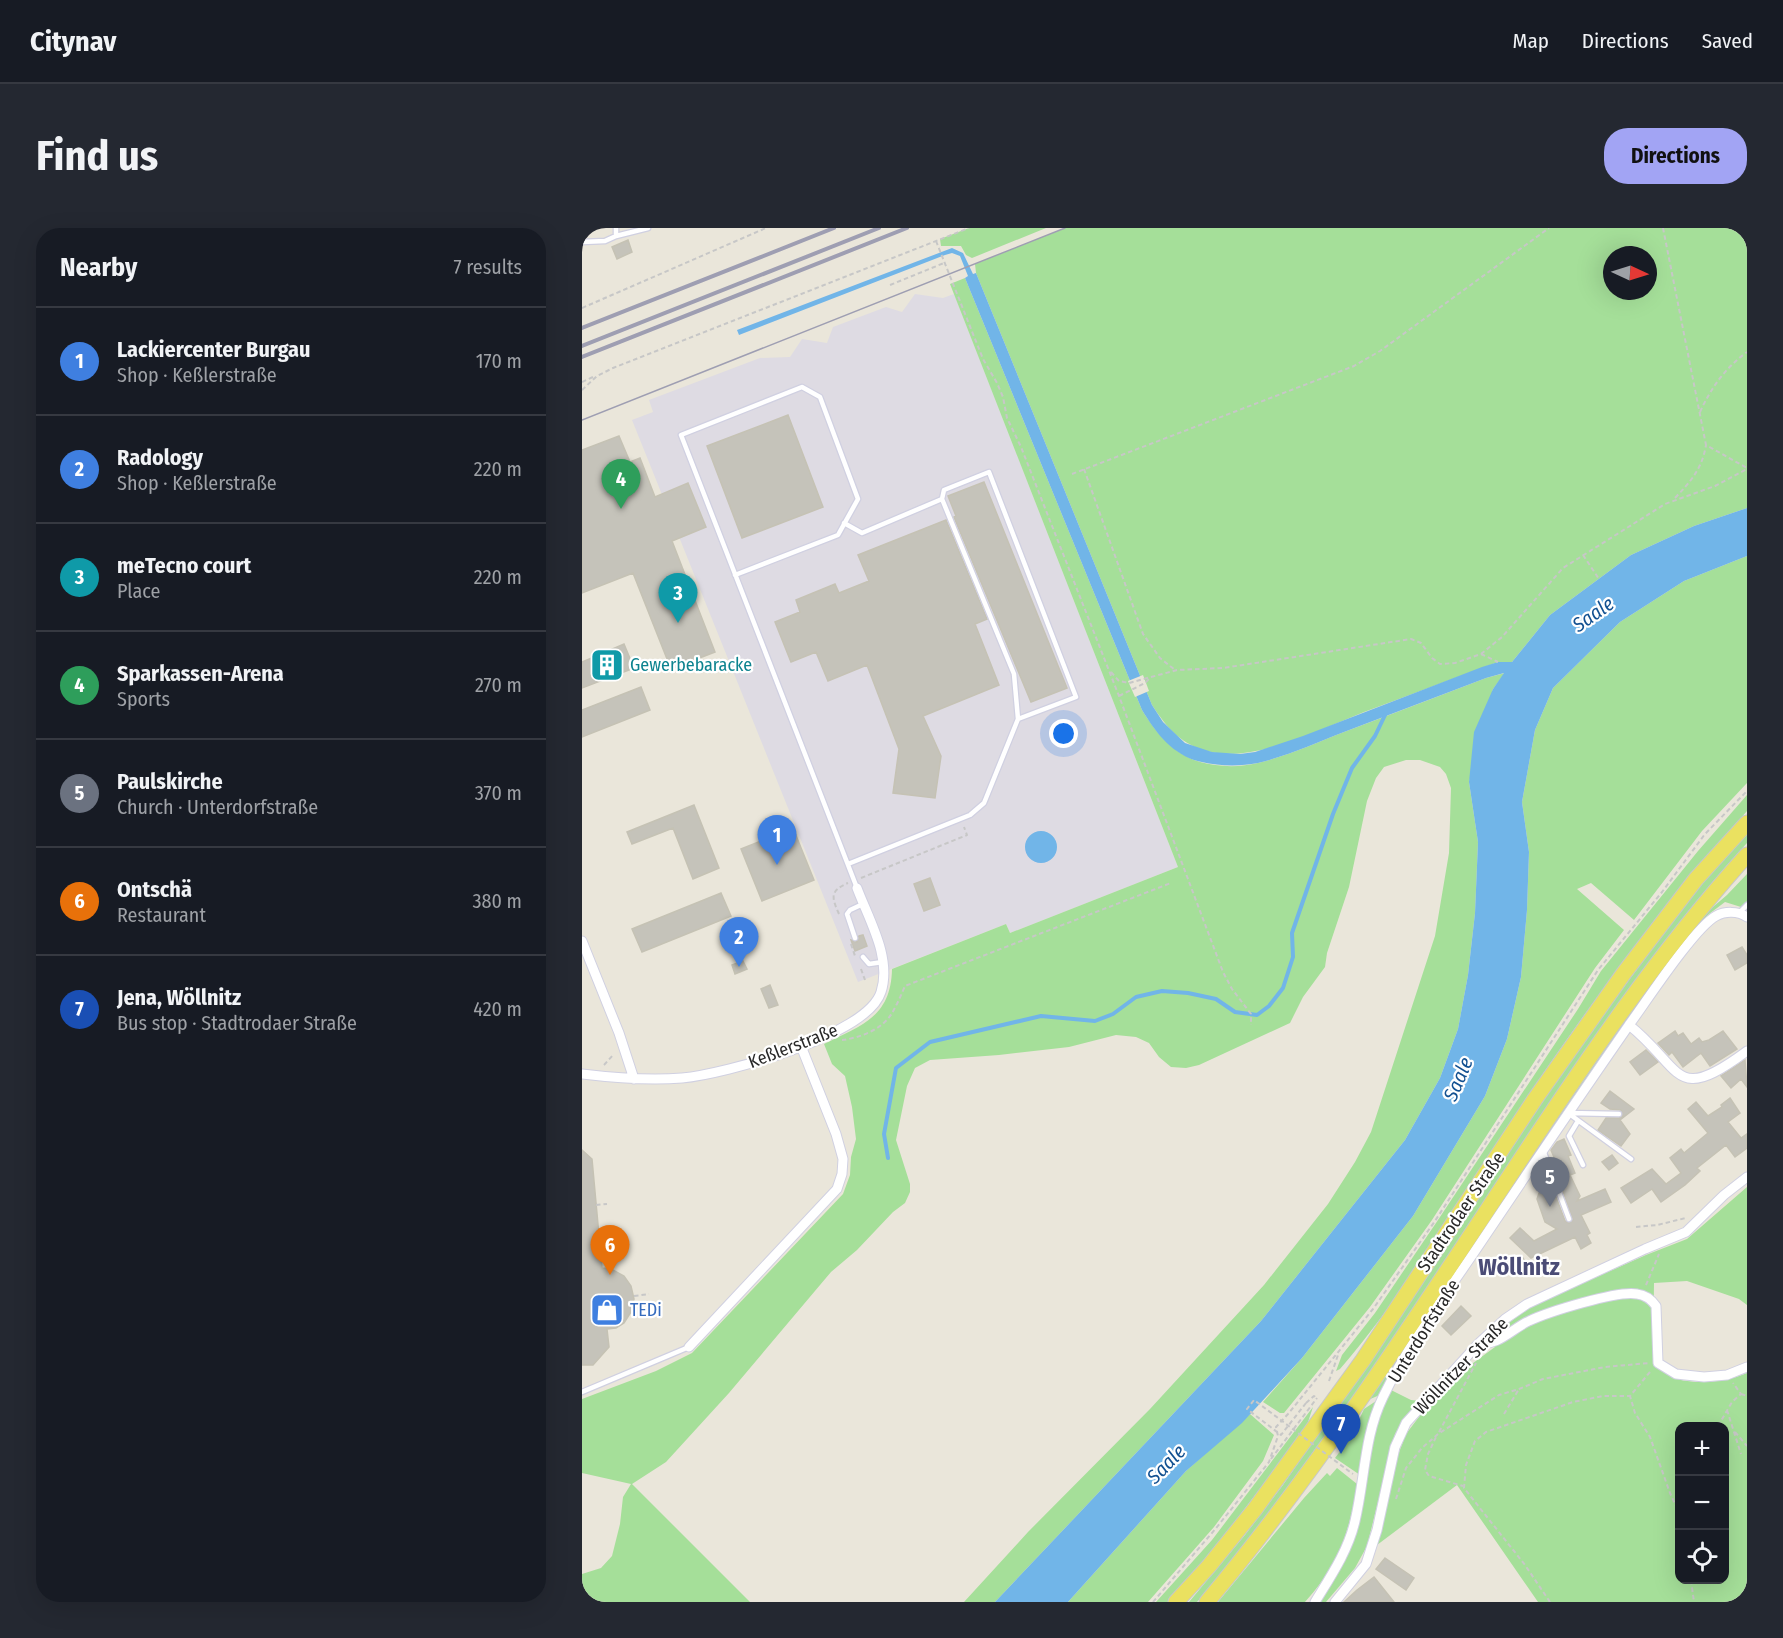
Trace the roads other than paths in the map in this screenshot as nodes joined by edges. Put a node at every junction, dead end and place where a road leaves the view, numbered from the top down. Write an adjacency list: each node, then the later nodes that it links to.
1 (616, 228): 3 (lane)
2 (648, 228): 3 (lane)
3 (616, 236): 4 (lane)
4 (582, 242)
5 (942, 499): 6 (lane); 8 (lane); 8 (lane)
6 (844, 523): 7 (lane); 7 (lane)
7 (735, 575): 11 (lane)
8 (1018, 719): 11 (lane)
9 (1747, 823): 37 (main road, Stadtrodaer Straße)
10 (1747, 855): 38 (main road, Stadtrodaer Straße)
11 (848, 864): 12 (lane)
12 (856, 884): 13 (street, Keßlerstraße)
13 (863, 904): 16 (lane); 19 (street, Keßlerstraße)
14 (1747, 905): 15 (lane)
15 (1743, 915): 20 (street, Unterdorfstraße)
16 (852, 939)
17 (582, 941): 24 (street)
18 (862, 957): 19 (lane)
19 (884, 962): 21 (street, Keßlerstraße)
20 (1629, 1025): 22 (street); 25 (street, Unterdorfstraße)
21 (801, 1046): 24 (street, Keßlerstraße); 34 (street)
22 (1747, 1051)
23 (582, 1074): 24 (street, Keßlerstraße)
24 (634, 1079)
25 (1568, 1113): 26 (lane); 27 (lane); 28 (street, Unterdorfstraße)
26 (1619, 1114)
27 (1578, 1121): 29 (lane); 30 (lane)
28 (1543, 1149): 32 (lane); 39 (street, Unterdorfstraße)
29 (1631, 1159)
30 (1584, 1165)
31 (1747, 1177): 33 (street, Wöllnitzer Straße)
32 (1569, 1220)
33 (1479, 1343): 35 (street); 40 (street, Wöllnitzer Straße)
34 (689, 1347): 36 (lane)
35 (1747, 1367)
36 (582, 1392)
37 (1176, 1602)
38 (1207, 1602)
39 (1315, 1602)
40 (1335, 1602)

